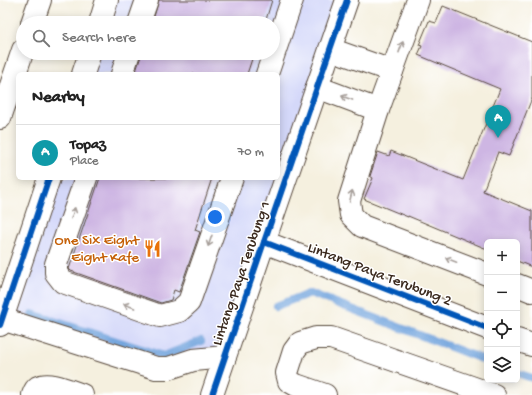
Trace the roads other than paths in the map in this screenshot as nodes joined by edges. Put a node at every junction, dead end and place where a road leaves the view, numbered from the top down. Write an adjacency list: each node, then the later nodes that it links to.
1 (40, 0): 7 (street)
2 (108, 0): 8 (street)
3 (147, 0): 9 (street)
4 (292, 0): 10 (street)
5 (347, 0): 11 (street, Lintang Paya Terubung 1)
6 (418, 0): 16 (street, one-way to 6)
7 (34, 16)
8 (102, 16)
9 (141, 16)
10 (280, 36)
11 (330, 49): 16 (street); 20 (street, Lintang Paya Terubung 1)
12 (18, 60): 21 (street)
13 (88, 60): 17 (street)
14 (127, 60): 18 (street)
15 (272, 60): 19 (street)
16 (392, 71): 22 (street)
17 (84, 72)
18 (123, 72)
19 (268, 72)
20 (316, 87): 22 (street, one-way to 20); 29 (street, Lintang Paya Terubung 1)
21 (4, 90): 23 (street)
22 (378, 110): 30 (street, one-way to 22)
23 (0, 118)
24 (48, 180): 27 (street)
25 (85, 180): 28 (street, one-way to 25)
26 (231, 180): 28 (street, one-way to 28)
27 (33, 226): 28 (street); 33 (street)
28 (65, 237)
29 (264, 242): 34 (street, Lintang Paya Terubung 2); 35 (street, Lintang Paya Terubung 1)
30 (484, 273)
31 (520, 286): 32 (street)
32 (532, 291)
33 (1, 322): 35 (street)
34 (484, 327)
35 (225, 357): 39 (street, Lintang Paya Terubung 1)
36 (489, 389): 40 (street)
37 (32, 395): 38 (street)
38 (82, 395)
39 (212, 395)
40 (325, 395)

